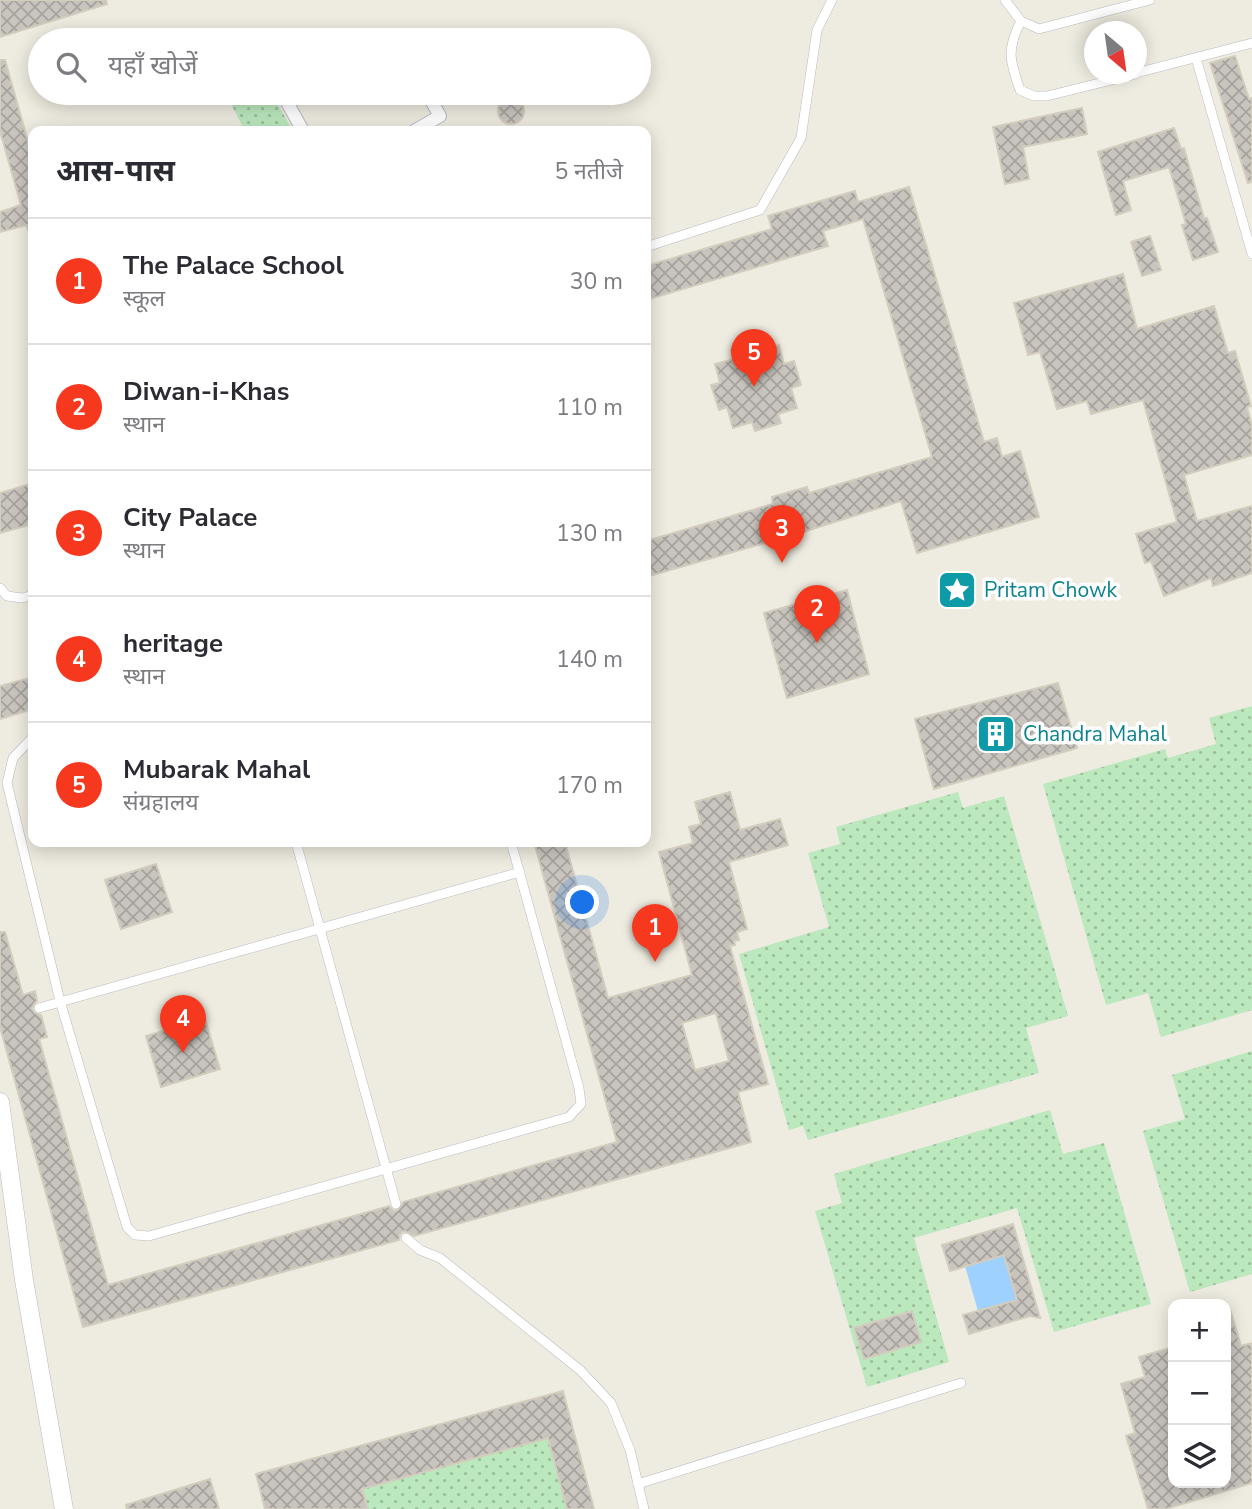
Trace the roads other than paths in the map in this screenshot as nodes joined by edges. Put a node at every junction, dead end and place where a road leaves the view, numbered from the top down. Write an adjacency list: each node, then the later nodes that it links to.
1 (832, 0): 13 (lane)
2 (1005, 0): 4 (lane)
3 (1150, 0): 4 (lane)
4 (1021, 21): 8 (lane)
5 (1252, 43): 6 (lane)
6 (1196, 58): 7 (lane); 14 (lane)
7 (1147, 70)
8 (1093, 84)
9 (289, 105): 11 (street)
10 (434, 105): 12 (street)
11 (300, 126)
12 (423, 126)
13 (651, 245)
14 (1252, 254)
15 (0, 588): 16 (lane)
16 (28, 596)
17 (28, 742): 22 (lane)
18 (297, 847): 21 (lane)
19 (512, 847): 20 (lane)
20 (520, 872): 21 (lane); 25 (lane)
21 (320, 929): 22 (lane); 25 (lane)
22 (60, 1001): 23 (lane); 25 (lane)
23 (39, 1008)
24 (0, 1102): 30 (street)
25 (385, 1167): 26 (lane)
26 (396, 1204)
27 (406, 1238): 29 (lane)
28 (961, 1383): 29 (lane)
29 (638, 1484): 31 (lane)
30 (64, 1509)
31 (644, 1509)

